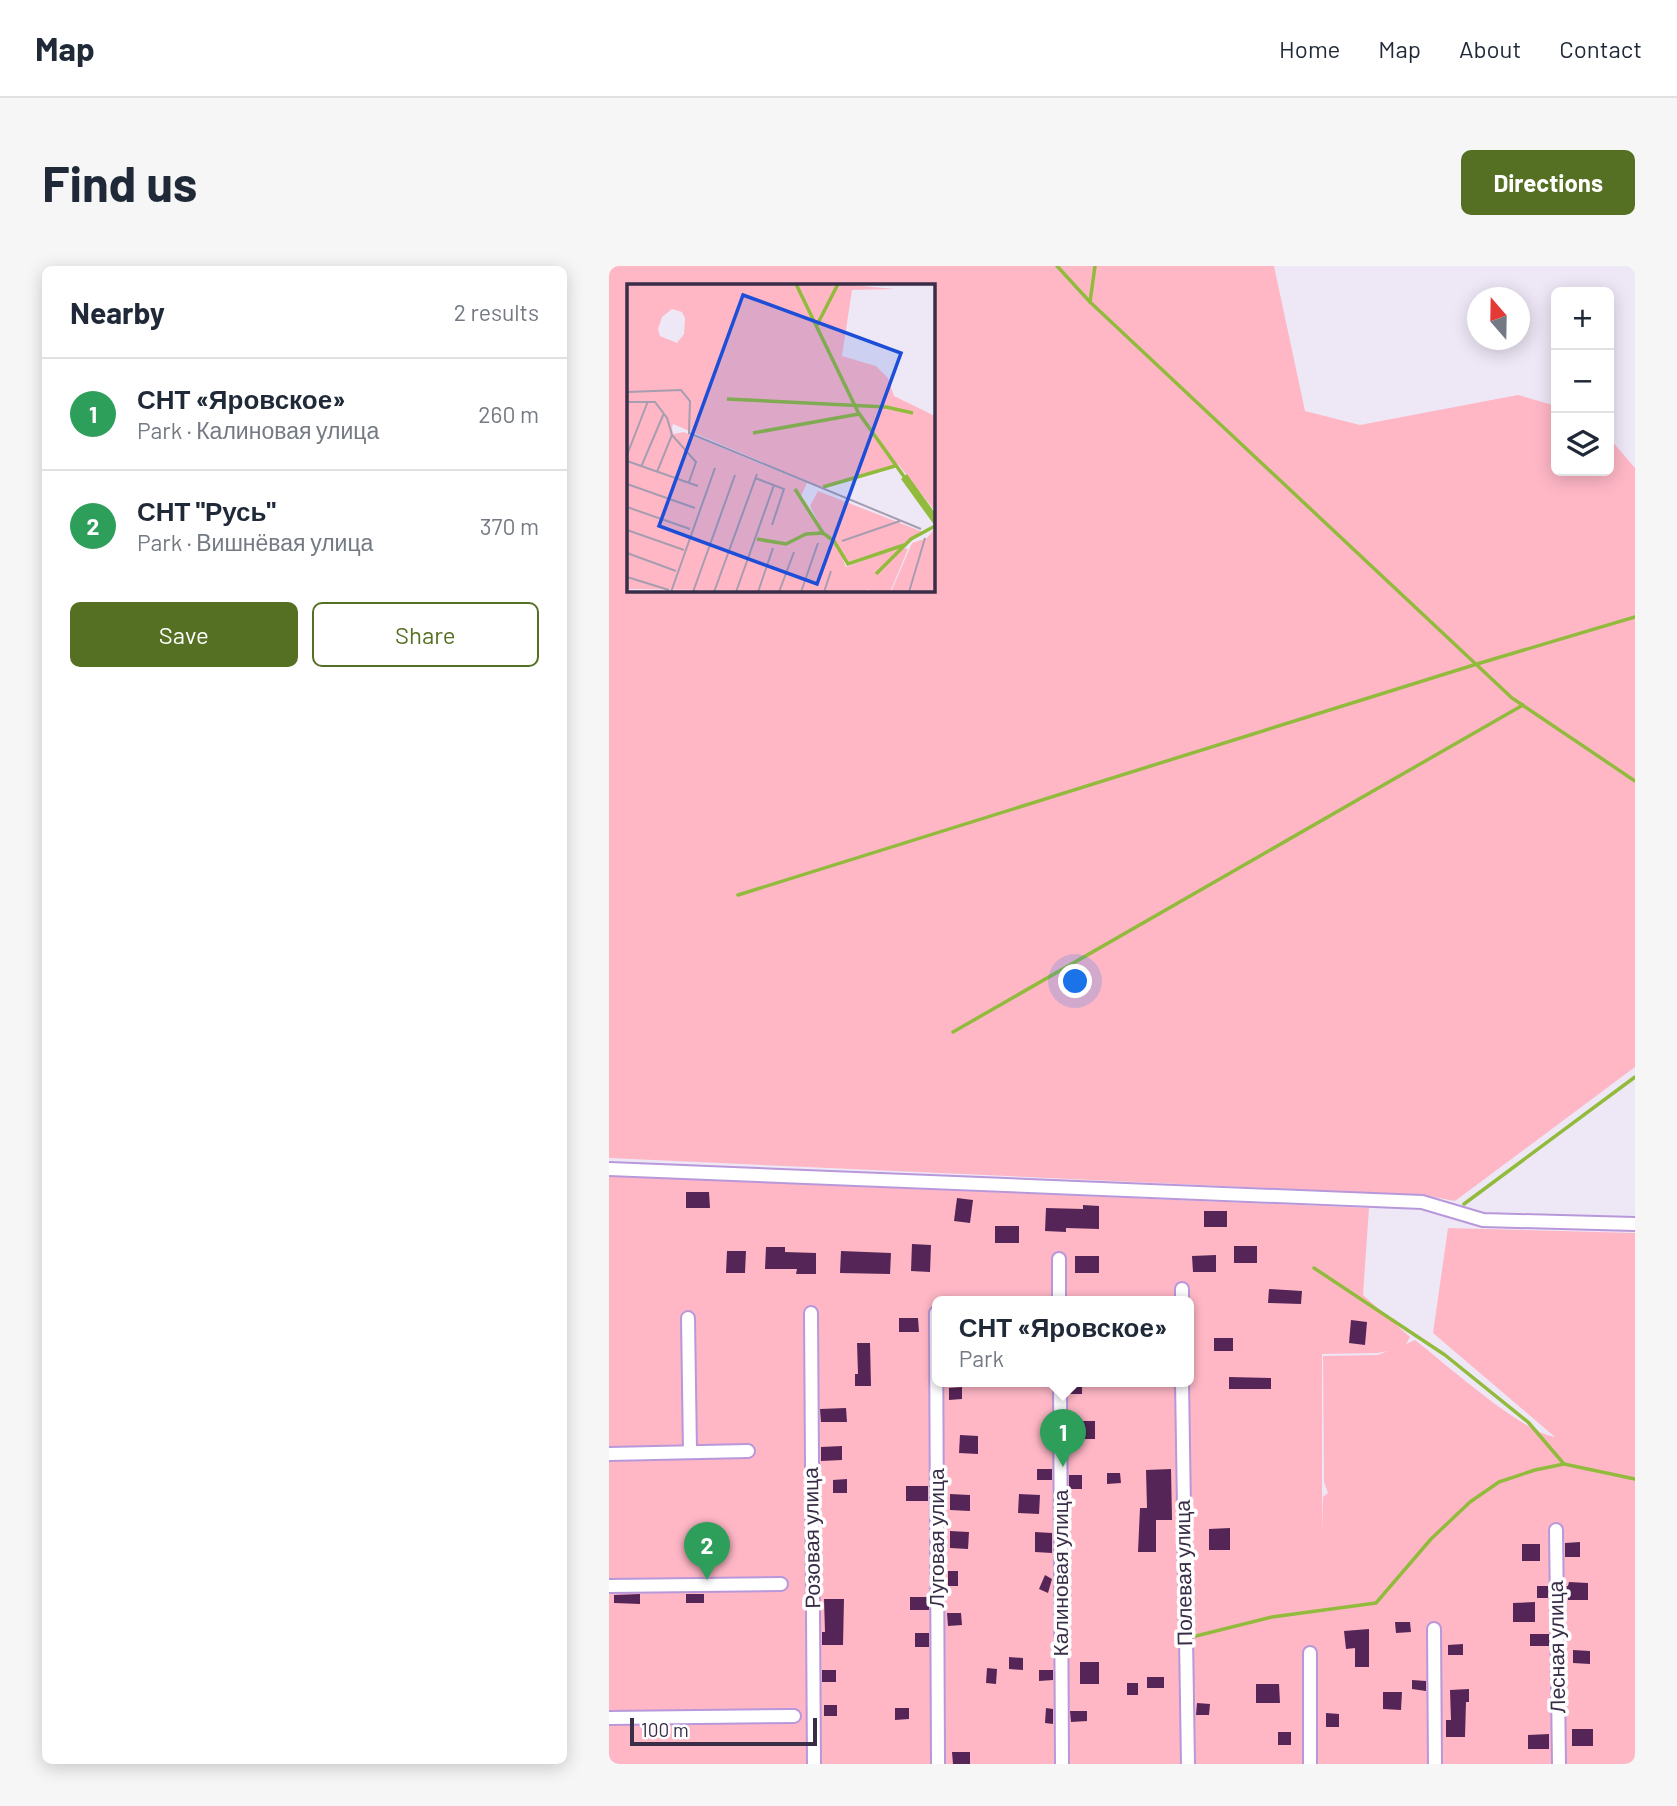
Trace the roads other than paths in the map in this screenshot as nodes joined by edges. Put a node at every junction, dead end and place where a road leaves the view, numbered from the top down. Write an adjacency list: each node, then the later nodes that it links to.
1 (609, 1169): 2 (street)
2 (1635, 1224)
3 (1059, 1259): 4 (street)
4 (1059, 1296)
5 (811, 1313): 20 (street, Розовая улица)
6 (688, 1318): 11 (street)
7 (936, 1387): 21 (street, Луговая улица)
8 (1060, 1387): 22 (street, Калиновая улица)
9 (1182, 1387): 23 (street, Полевая улица)
10 (748, 1451): 11 (street)
11 (689, 1452): 12 (street)
12 (609, 1454)
13 (1556, 1530): 26 (street, Лесная улица)
14 (781, 1584): 15 (street)
15 (609, 1586)
16 (1434, 1629): 25 (street)
17 (1310, 1653): 24 (street)
18 (794, 1716): 19 (street)
19 (609, 1718)
20 (814, 1764)
21 (938, 1764)
22 (1062, 1764)
23 (1188, 1764)
24 (1310, 1764)
25 (1434, 1764)
26 (1559, 1764)

